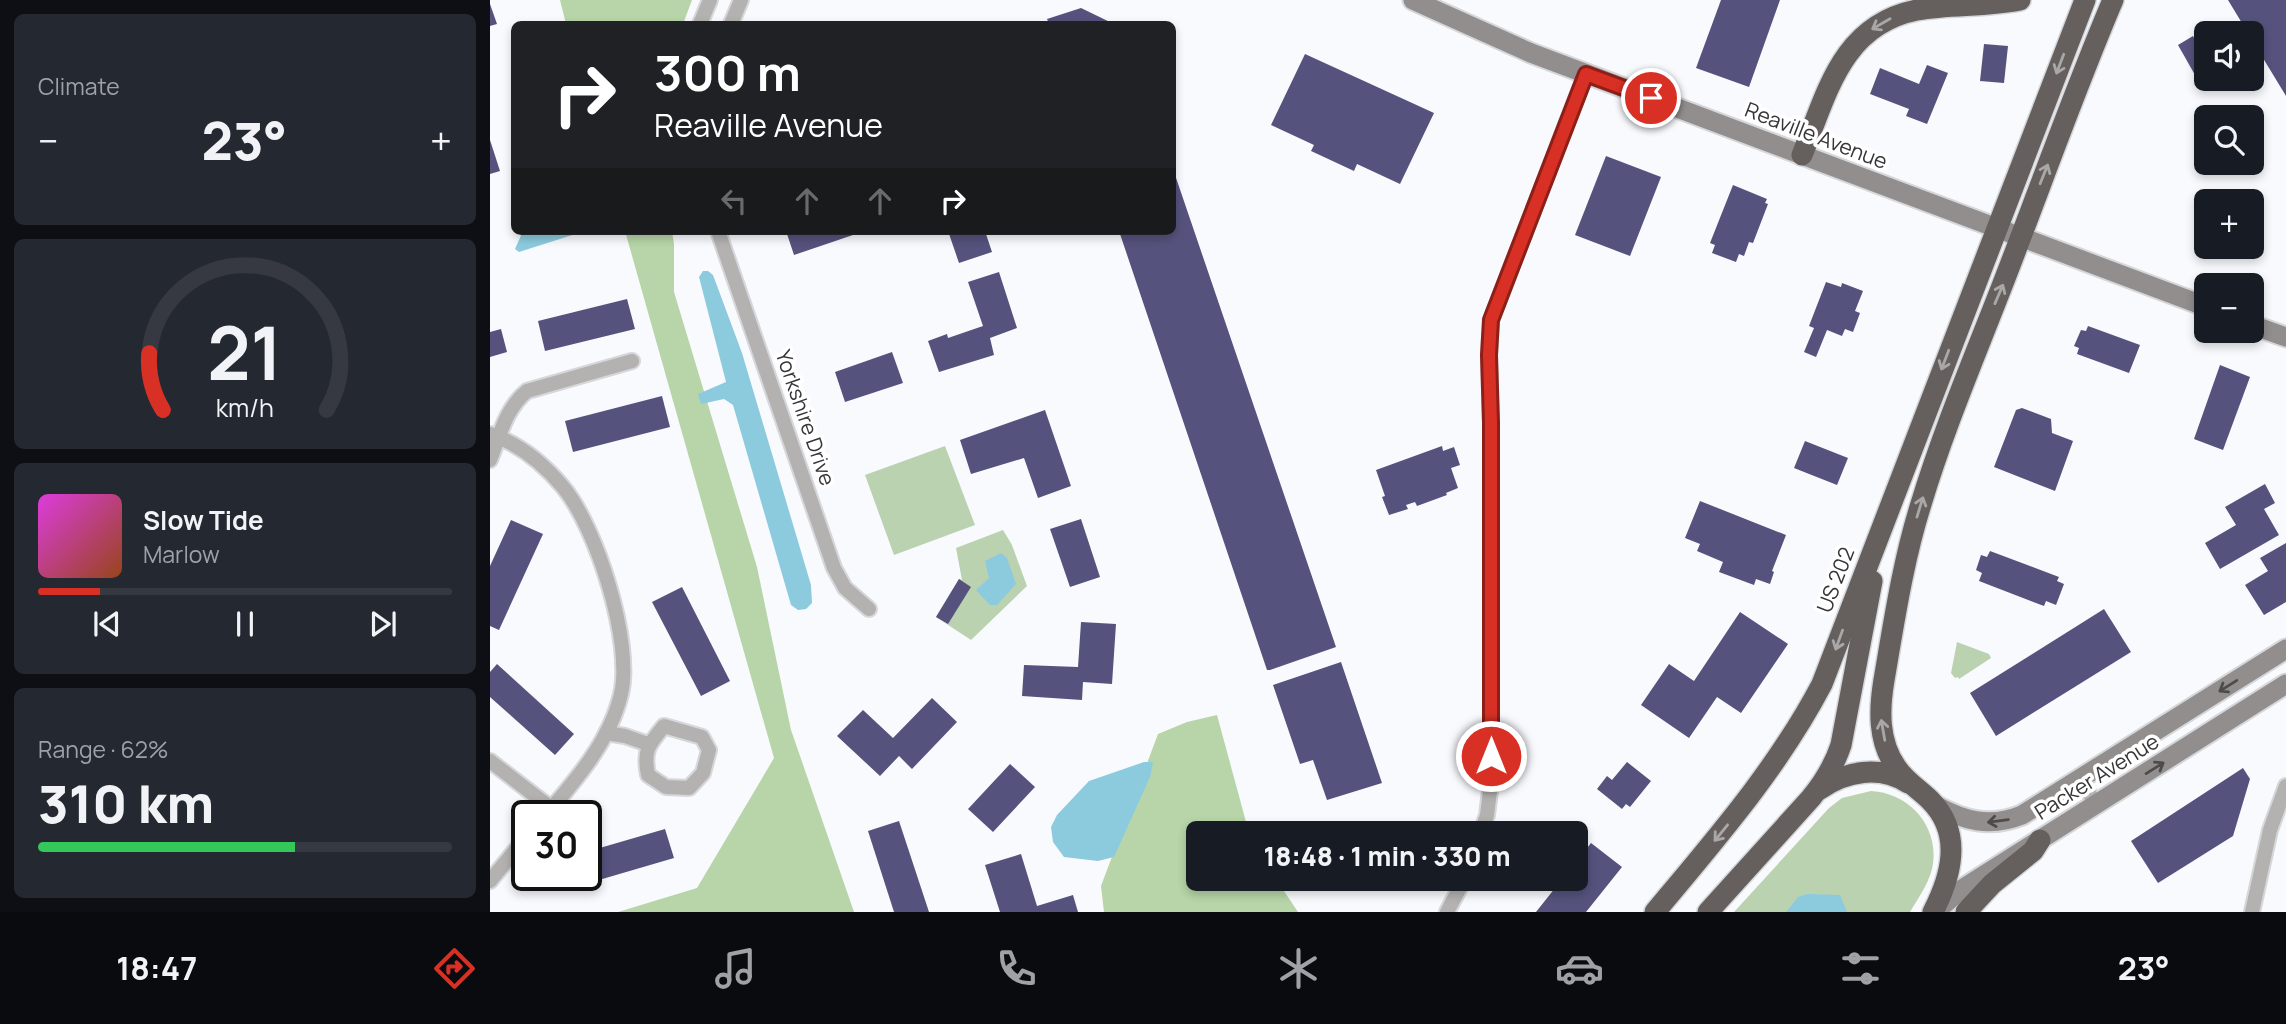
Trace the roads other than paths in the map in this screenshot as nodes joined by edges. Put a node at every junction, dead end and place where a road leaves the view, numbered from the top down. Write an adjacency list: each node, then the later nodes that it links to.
1 (710, 0): 7 (street)
2 (741, 0): 8 (street)
3 (1413, 0): 9 (street, Reaville Avenue)
4 (2020, 0): 10 (highway, one-way to 10)
5 (2085, 0): 11 (highway, US 202, one-way to 11)
6 (2113, 0): 13 (highway, one-way to 6)
7 (702, 21)
8 (732, 21)
9 (1586, 74): 10 (street, Reaville Avenue); 35 (street)
10 (1802, 155): 11 (street, Reaville Avenue)
11 (1996, 228): 13 (street, Reaville Avenue); 20 (highway, US 202 / US 202, one-way to 20)
12 (719, 235): 21 (street, Yorkshire Drive)
13 (2019, 237): 14 (street, Reaville Avenue); 29 (highway, one-way to 13)
14 (2194, 302)
15 (2264, 329): 16 (street)
16 (2286, 337)
17 (632, 361): 18 (street)
18 (494, 436): 19 (street); 24 (street)
19 (490, 460)
20 (1890, 507): 30 (highway); 42 (highway, US 202 / US 202, one-way to 42)
21 (869, 609)
22 (2286, 649): 27 (street, Packer Avenue, one-way to 27)
23 (2286, 684): 33 (street, Packer Avenue, one-way to 23)
24 (606, 733): 25 (street); 32 (street)
25 (648, 744): 25 (street)
26 (490, 761): 31 (street)
27 (2079, 779): 33 (street); 34 (street, Packer Avenue, one-way to 34)
28 (2286, 786): 47 (street)
29 (1916, 788): 30 (highway); 34 (highway)
30 (1811, 798): 40 (highway)
31 (534, 800)
32 (557, 800)
33 (2097, 804): 36 (street, Packer Avenue)
34 (1935, 805): 45 (highway)
35 (1485, 821)
36 (2040, 840): 45 (street, Packer Avenue); 46 (highway)
37 (511, 855): 38 (street)
38 (490, 881)
39 (1458, 891): 41 (street)
40 (1722, 896): 43 (highway); 44 (highway)
41 (1447, 912)
42 (1655, 912)
43 (1697, 912)
44 (1708, 912)
45 (1934, 912)
46 (1966, 912)
47 (2252, 912)

